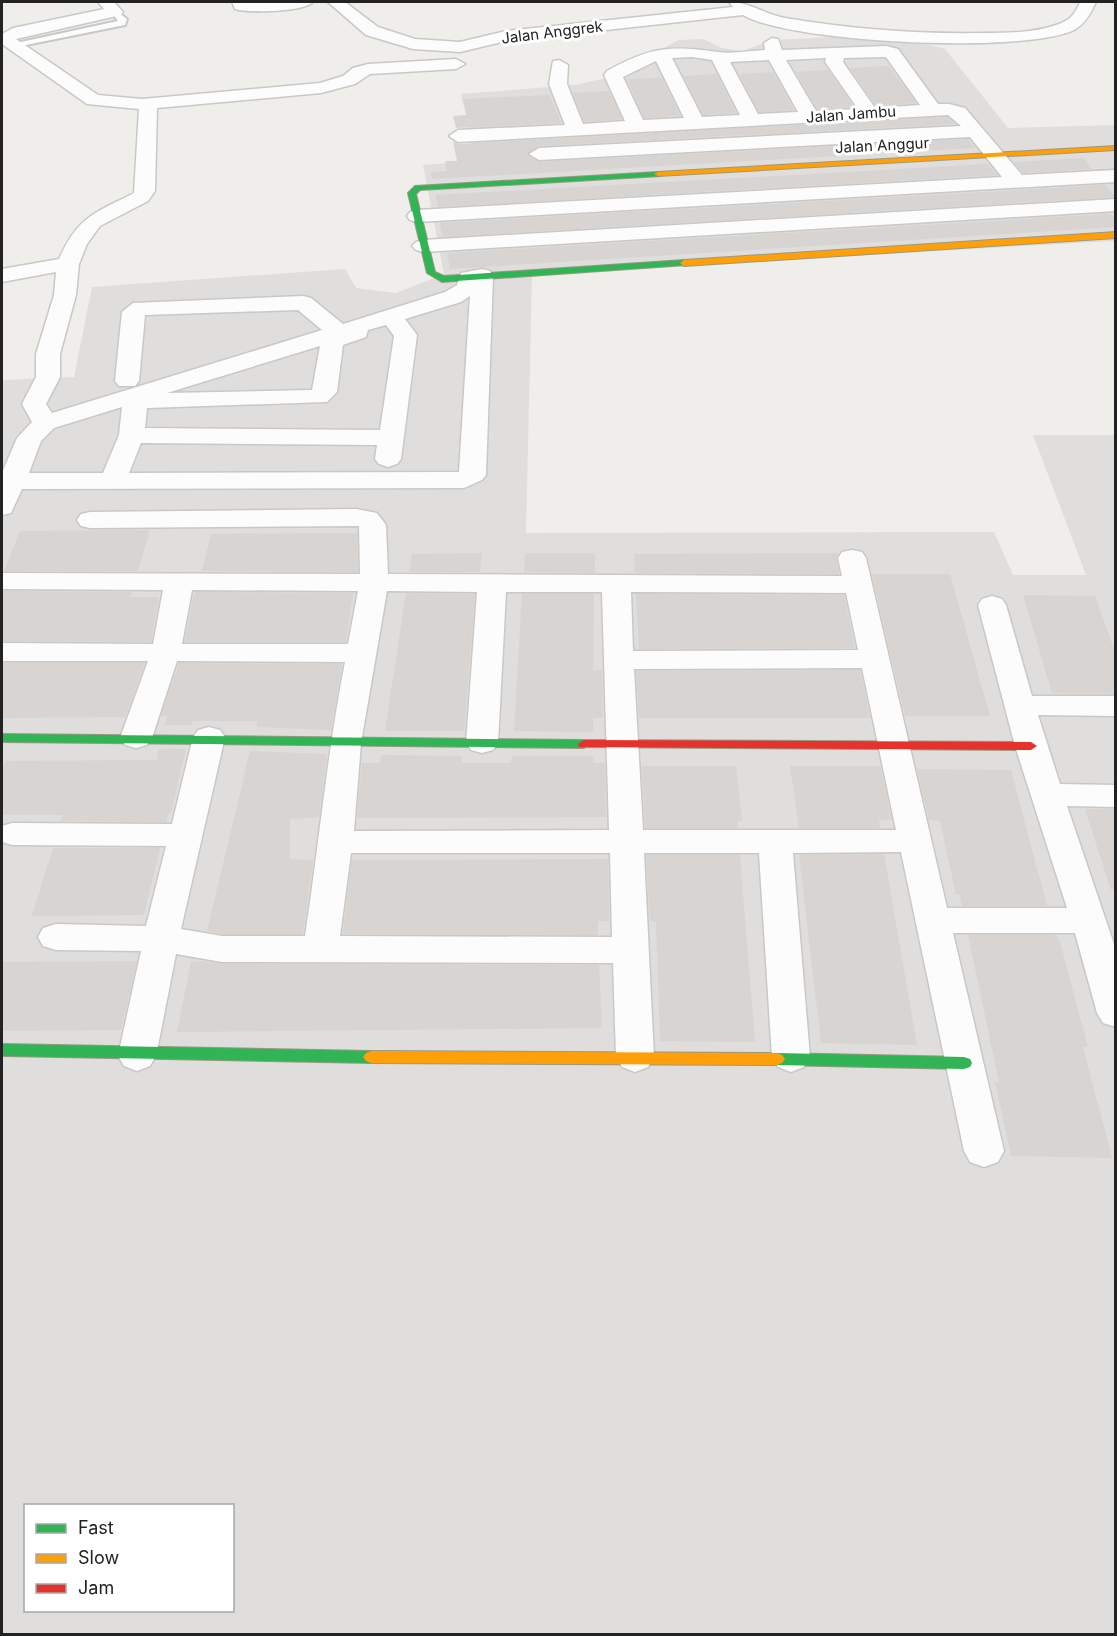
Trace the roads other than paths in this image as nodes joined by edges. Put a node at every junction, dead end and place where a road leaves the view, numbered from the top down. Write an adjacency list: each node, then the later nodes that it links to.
1 (240, 2): 2 (street)
2 (305, 2)
3 (336, 2): 7 (street, Jalan Anggrek)
4 (1088, 2): 5 (street)
5 (742, 6): 7 (street, Jalan Anggrek)
6 (111, 7): 15 (street)
7 (474, 45): 12 (street)
8 (774, 49): 9 (street); 11 (street); 20 (street)
9 (836, 53): 18 (street); 19 (street)
10 (662, 54): 11 (street); 22 (street); 23 (street)
11 (719, 57): 21 (street)
12 (466, 64): 14 (street); 15 (street)
13 (559, 65): 16 (street)
14 (451, 83)
15 (142, 104): 48 (street)
16 (567, 108): 17 (street); 24 (street)
17 (544, 110)
18 (933, 110): 19 (street, Jalan Jambu); 26 (street, Jalan Jambu)
19 (870, 113): 20 (street, Jalan Jambu)
20 (810, 117): 21 (street, Jalan Jambu)
21 (750, 120): 22 (street, Jalan Jambu); 28 (street)
22 (696, 123): 23 (street, Jalan Jambu)
23 (636, 125): 24 (street, Jalan Jambu)
24 (576, 129): 25 (street, Jalan Jambu)
25 (552, 131): 27 (street, Jalan Jambu); 30 (street)
26 (975, 131): 28 (street); 31 (street)
27 (458, 136)
28 (760, 143): 30 (street); 33 (street)
29 (1116, 148): 31 (street, Jalan Anggur)
30 (559, 153): 32 (street); 35 (street)
31 (994, 155): 33 (street, Jalan Anggur); 36 (street)
32 (516, 156)
33 (771, 168): 35 (street, Jalan Anggur); 37 (street)
34 (1116, 176): 36 (street)
35 (568, 179): 39 (street); 41 (street, Jalan Anggur)
36 (1008, 182): 37 (street); 40 (street)
37 (787, 194): 39 (street); 42 (street)
38 (1116, 205): 40 (street)
39 (578, 206): 41 (street); 44 (street)
40 (1023, 210): 42 (street); 45 (street)
41 (417, 216): 46 (street)
42 (804, 223): 44 (street); 47 (street)
43 (1116, 235): 45 (street)
44 (588, 236): 46 (street); 49 (street)
45 (1046, 240): 47 (street)
46 (423, 246): 51 (street)
47 (822, 255): 49 (street)
48 (68, 264): 50 (street); 55 (street)
49 (597, 268): 51 (street)
50 (2, 275)
51 (472, 282): 52 (street); 53 (street); 60 (street)
52 (395, 322): 53 (street); 57 (street)
53 (336, 331): 54 (street); 54 (street); 54 (street)
54 (131, 392): 55 (street); 56 (street)
55 (26, 430): 58 (street)
56 (132, 435): 57 (street); 59 (street)
57 (391, 438): 60 (street)
58 (6, 477): 59 (street); 61 (street)
59 (113, 479): 60 (street)
60 (386, 481)
61 (2, 507)
62 (90, 520): 66 (street)
63 (2, 581): 64 (street)
64 (179, 582): 66 (street); 69 (street)
65 (492, 582): 66 (street); 67 (street); 80 (street)
66 (374, 583): 71 (street)
67 (616, 583): 72 (street); 73 (street)
68 (992, 605): 74 (street)
69 (166, 651): 70 (street); 71 (street); 78 (street)
70 (2, 652)
71 (360, 653): 79 (street)
72 (874, 659): 73 (street); 82 (street)
73 (618, 660): 81 (street)
74 (1021, 705): 75 (street); 83 (street)
75 (1116, 706)
76 (209, 737): 78 (street); 79 (street); 87 (street)
77 (2, 738): 78 (street)
78 (136, 738)
79 (345, 743): 80 (street); 91 (street)
80 (482, 743): 81 (street)
81 (622, 744): 82 (street); 88 (street)
82 (892, 746): 83 (street); 90 (street)
83 (1031, 746): 84 (street)
84 (1048, 795): 85 (street); 93 (street)
85 (1116, 796)
86 (12, 834): 87 (street)
87 (187, 836): 95 (street)
88 (625, 841): 89 (street); 91 (street); 97 (street)
89 (774, 841): 90 (street); 101 (street)
90 (915, 841): 92 (street)
91 (336, 842): 96 (street)
92 (932, 920): 93 (street); 103 (street)
93 (1089, 921): 98 (street)
94 (56, 937): 95 (street)
95 (161, 939): 96 (street); 100 (street)
96 (321, 948): 97 (street)
97 (630, 950): 102 (street)
98 (1116, 1013)
99 (4, 1050): 100 (street)
100 (137, 1056): 102 (street)
101 (791, 1057): 102 (street); 103 (street)
102 (635, 1058)
103 (964, 1063): 104 (street)
104 (984, 1150)

